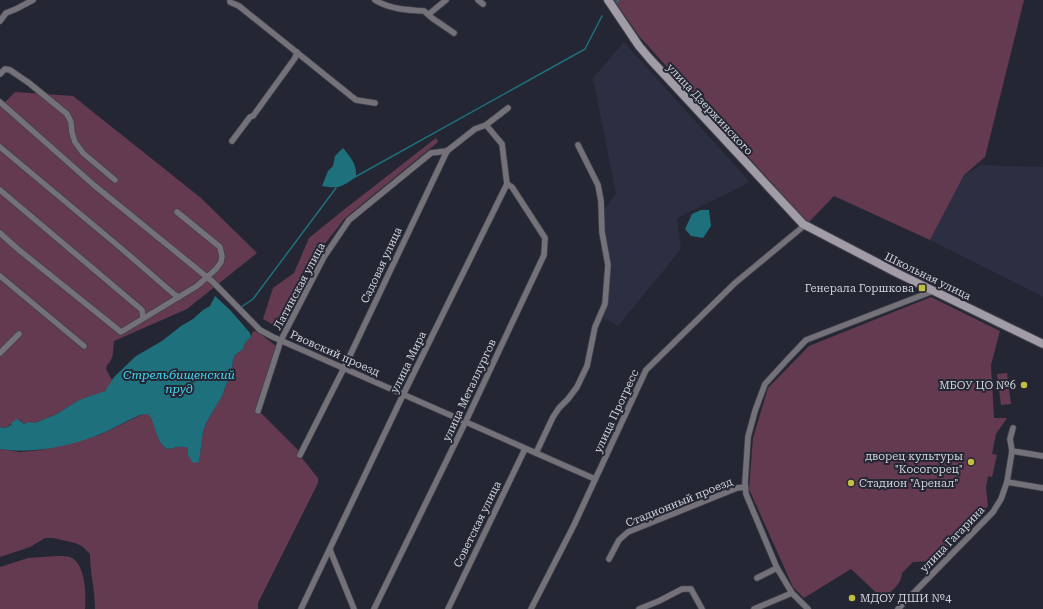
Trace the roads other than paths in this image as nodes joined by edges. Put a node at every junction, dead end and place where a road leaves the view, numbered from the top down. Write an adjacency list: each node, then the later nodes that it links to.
1 (33, 0): 9 (street)
2 (375, 0): 8 (street)
3 (446, 0): 8 (street)
4 (478, 0): 7 (street)
5 (608, 0): 25 (street, улица Дзержинского)
6 (230, 1): 11 (street)
7 (483, 4)
8 (428, 14): 10 (street)
9 (0, 21)
10 (454, 33)
11 (297, 52): 14 (street); 17 (street)
12 (0, 74): 21 (street)
13 (0, 102): 28 (street, Рвовский проезд)
14 (375, 102)
15 (508, 108): 16 (street, Садовая улица)
16 (486, 125): 20 (street, Садовая улица); 22 (street)
17 (232, 141)
18 (578, 145): 44 (street)
19 (0, 147): 30 (street)
20 (447, 151): 33 (street, Латинская улица); 37 (street, Садовая улица)
21 (115, 180)
22 (506, 184): 38 (street, улица Мира); 40 (street, улица Металлургов)
23 (0, 190): 31 (street)
24 (177, 212): 28 (street)
25 (805, 226): 29 (street, Школьная улица); 47 (street, улица Прогресс)
26 (0, 233): 31 (street)
27 (0, 276): 35 (street)
28 (207, 277): 30 (street); 33 (street, Рвовский проезд)
29 (933, 291): 34 (street, Школьная улица); 49 (street)
30 (179, 297): 31 (street)
31 (144, 318)
32 (19, 334): 36 (street)
33 (281, 340): 37 (street, Рвовский проезд); 39 (street, Латинская улица)
34 (1043, 344)
35 (84, 346)
36 (0, 353)
37 (344, 368): 38 (street, Рвовский проезд); 45 (street, Садовая улица)
38 (404, 395): 40 (street, Рвовский проезд); 51 (street, улица Мира)
39 (258, 411)
40 (465, 423): 42 (street, Рвовский проезд); 58 (street, улица Металлургов)
41 (1013, 428): 43 (street, улица Гагарина)
42 (525, 448): 44 (street, Рвовский проезд); 59 (street, Советская улица)
43 (1012, 451): 46 (street); 48 (street, улица Гагарина)
44 (536, 453): 47 (street, Рвовский проезд)
45 (300, 455)
46 (1043, 456)
47 (595, 479): 60 (street, улица Прогресс)
48 (1007, 482): 50 (street); 65 (street, улица Гагарина)
49 (745, 487): 52 (street, Стадионный проезд); 53 (street)
50 (1043, 488)
51 (330, 550): 56 (street, улица Мира); 57 (street)
52 (609, 559)
53 (777, 568): 54 (street); 55 (street)
54 (756, 578)
55 (792, 593): 63 (street); 64 (street)
56 (301, 609)
57 (354, 609)
58 (374, 609)
59 (448, 609)
60 (531, 609)
61 (639, 609): 62 (street)
62 (702, 609)
63 (754, 609)
64 (808, 609)
65 (898, 609)

